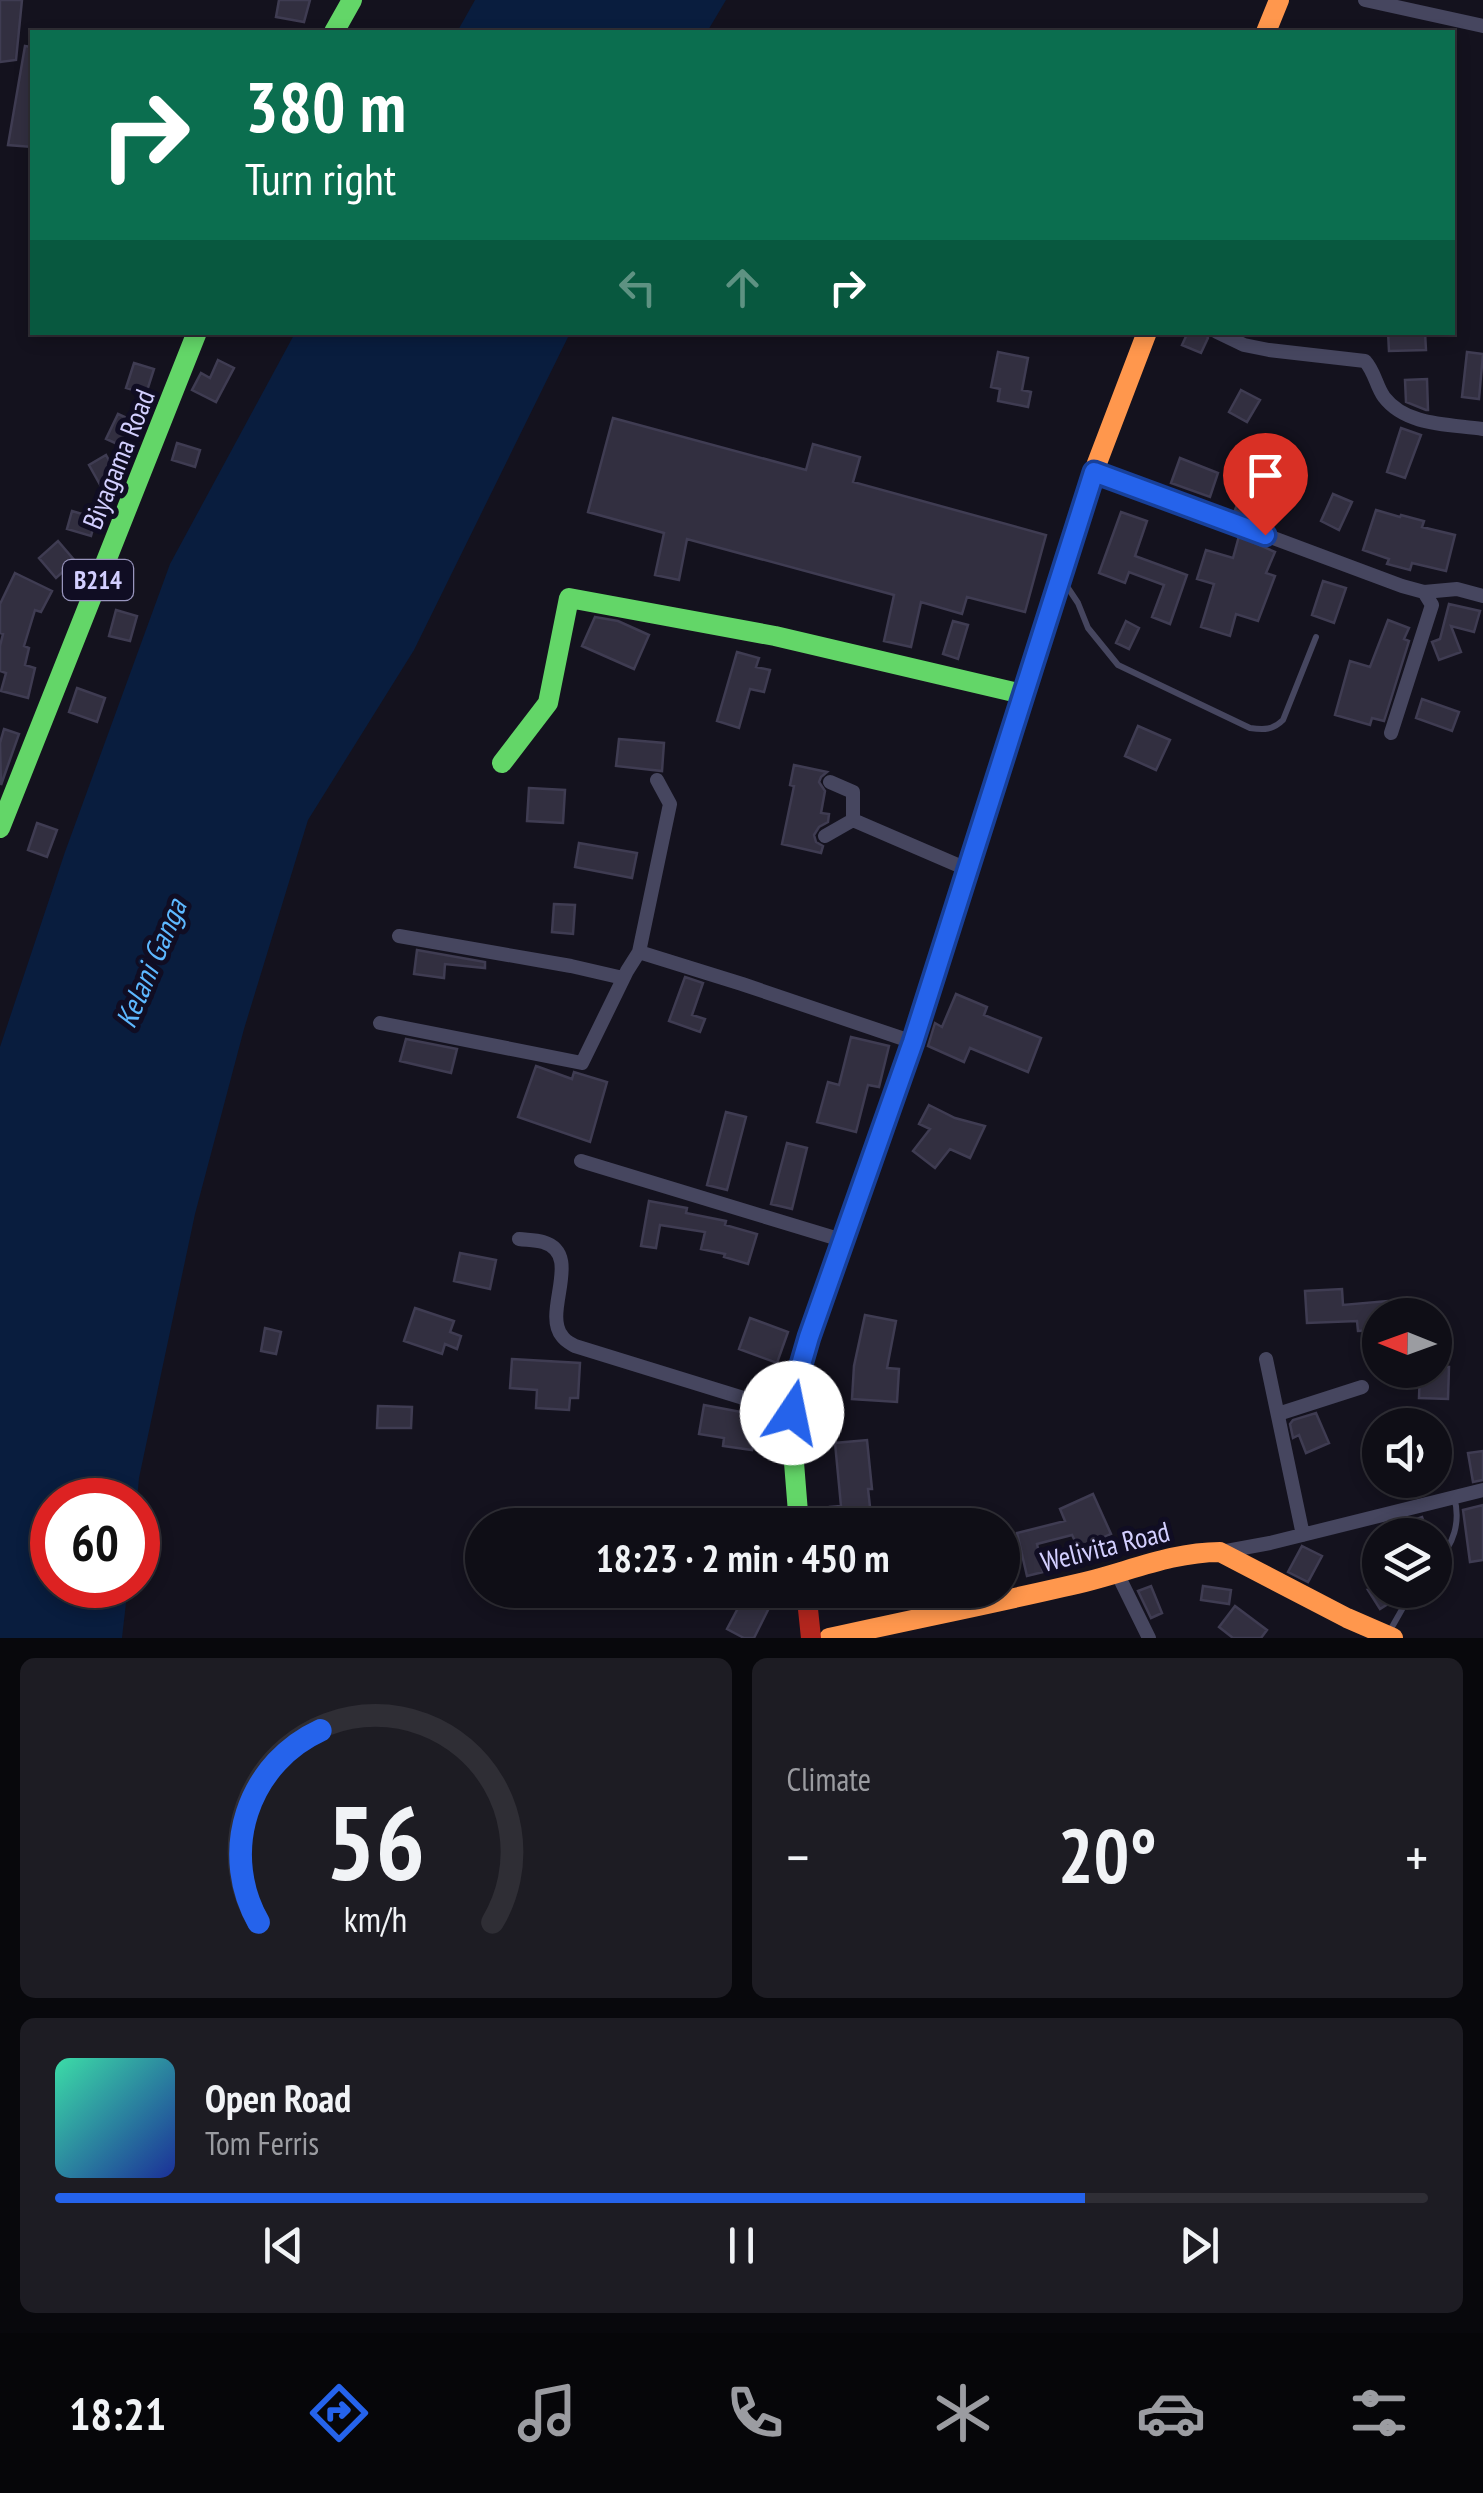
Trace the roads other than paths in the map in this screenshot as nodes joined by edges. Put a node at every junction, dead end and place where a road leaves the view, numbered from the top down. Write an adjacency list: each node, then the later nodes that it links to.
1 (352, 0): 5 (main road)
2 (1279, 0): 6 (main road)
3 (1365, 0): 4 (street)
4 (1483, 26)
5 (335, 30)
6 (1267, 30)
7 (196, 335): 22 (main road, Biyagama Road / B214)
8 (1147, 335): 11 (main road)
9 (1223, 335): 10 (street)
10 (1483, 429)
11 (1094, 472): 12 (main road); 13 (street)
12 (1060, 577): 15 (lane); 16 (main road)
13 (1424, 592): 14 (street); 17 (street)
14 (1483, 596)
15 (1316, 637)
16 (1022, 694): 18 (main road); 24 (main road)
17 (1391, 733)
18 (502, 763)
19 (657, 780): 26 (street)
20 (830, 782): 21 (street)
21 (853, 820): 23 (street); 24 (street)
22 (0, 828)
23 (825, 836)
24 (969, 870): 29 (main road)
25 (399, 936): 27 (street)
26 (640, 952): 27 (street); 29 (street)
27 (623, 978): 28 (street)
28 (380, 1023)
29 (913, 1042): 32 (main road)
30 (580, 1161): 32 (street)
31 (519, 1239): 35 (street)
32 (845, 1240): 35 (main road)
33 (1266, 1359): 36 (street)
34 (1362, 1388): 36 (street)
35 (792, 1413): 39 (main road)
36 (1278, 1414): 40 (street)
37 (1483, 1490): 38 (street, Welivita Road)
38 (1454, 1497): 40 (street, Welivita Road); 41 (lane)
39 (797, 1508)
40 (1304, 1535): 42 (street, Welivita Road)
41 (1452, 1542)
42 (1220, 1552): 43 (main road, Welivita Road); 46 (main road)
43 (1117, 1574): 48 (main road, Welivita Road); 49 (street)
44 (808, 1608): 47 (main road)
45 (1404, 1608): 46 (lane)
46 (1390, 1637)
47 (811, 1638)
48 (828, 1638)
49 (1149, 1638)

